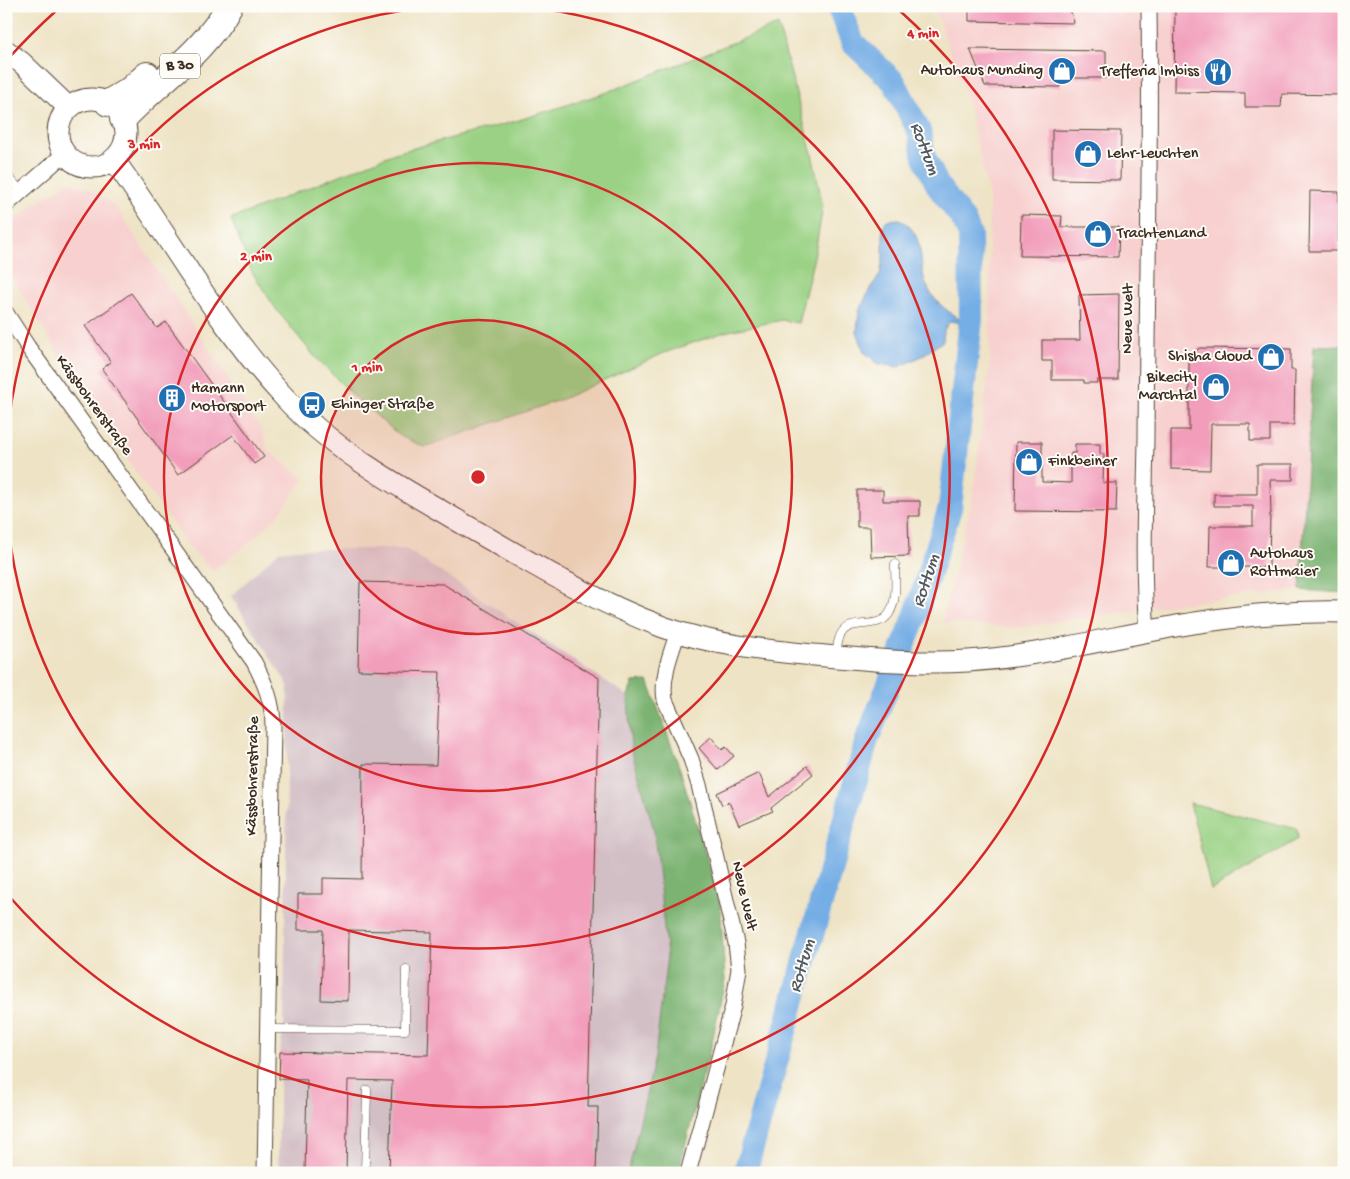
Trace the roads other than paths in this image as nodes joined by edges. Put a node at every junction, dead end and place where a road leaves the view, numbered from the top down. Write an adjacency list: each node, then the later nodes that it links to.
1 (210, 6): 6 (highway)
2 (229, 6): 6 (highway, B 30)
3 (1149, 6): 16 (street, Neue Welt)
4 (6, 51): 5 (main road)
5 (69, 108): 6 (main road); 7 (main road)
6 (115, 111): 8 (main road)
7 (64, 154): 8 (main road); 10 (street)
8 (114, 160): 15 (main road)
9 (6, 174): 10 (lane)
10 (22, 191): 11 (street)
11 (6, 204)
12 (6, 313): 19 (street, Kässbohrerstraße)
13 (895, 564): 17 (lane)
14 (1344, 612): 16 (main road)
15 (678, 632): 17 (main road); 23 (street, Neue Welt)
16 (1147, 632): 17 (main road)
17 (836, 656)
18 (406, 969): 19 (lane)
19 (268, 1029): 21 (street, Kässbohrerstraße)
20 (367, 1090): 22 (lane)
21 (265, 1173)
22 (365, 1173)
23 (688, 1173)

